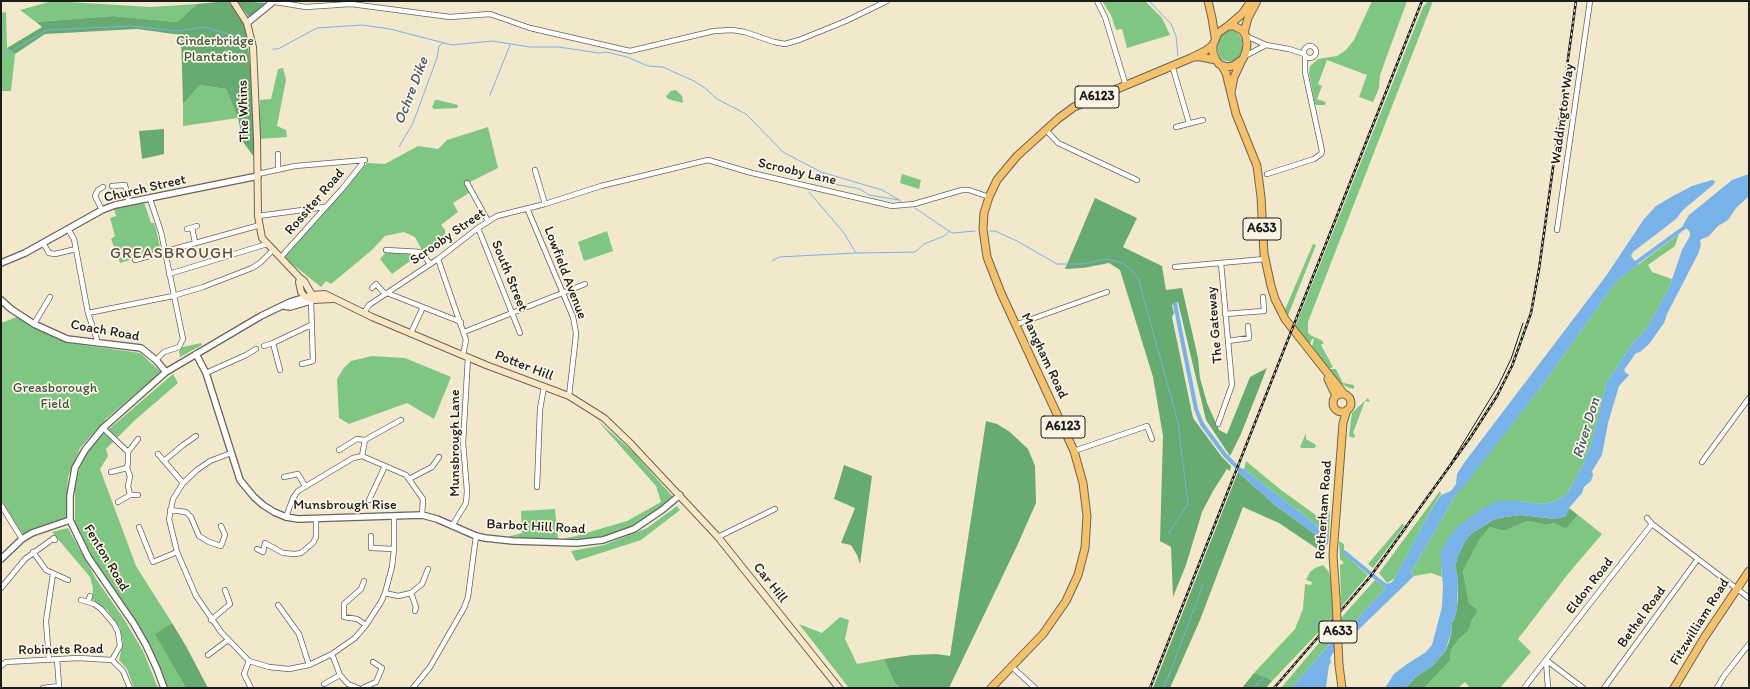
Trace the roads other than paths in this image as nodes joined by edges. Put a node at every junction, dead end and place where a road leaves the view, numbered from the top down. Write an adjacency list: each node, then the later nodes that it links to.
1 (233, 1): 10 (main road, The Whins)
2 (272, 1): 3 (street); 10 (street)
3 (887, 1)
4 (1097, 1): 23 (street)
5 (1208, 1): 9 (main road)
6 (1250, 1): 11 (main road)
7 (1257, 1): 12 (main road)
8 (1590, 1): 52 (street, Waddington Way)
9 (1212, 18): 11 (main road); 13 (main road)
10 (246, 22): 33 (main road, The Whins)
11 (1226, 27): 12 (main road); 13 (main road)
12 (1245, 35): 14 (street); 18 (main road, A633)
13 (1214, 41): 19 (main road, A6123); 20 (main road)
14 (1266, 45): 16 (street); 18 (street)
15 (1306, 48): 16 (street); 17 (street); 17 (street)
16 (1289, 49): 17 (street)
17 (1307, 56): 32 (street)
18 (1244, 57): 22 (main road); 24 (main road, Rotherham Road / A633)
19 (1191, 58): 20 (main road, A6123); 21 (main road, A6123)
20 (1216, 60): 22 (main road, A633)
21 (1172, 65): 23 (main road, A6123); 26 (street)
22 (1222, 66): 24 (main road, Rotherham Road / A633)
23 (1126, 86): 28 (main road, A6123)
24 (1231, 94): 62 (main road, Rotherham Road / A633)
25 (1203, 120): 26 (street)
26 (1188, 123): 27 (street)
27 (1176, 127)
28 (1046, 130): 34 (street); 39 (main road, Mangham Road / A6123)
29 (278, 154): 30 (street)
30 (278, 170): 33 (street); 43 (street, Rossiter Road)
31 (535, 170): 42 (street)
32 (1267, 174)
33 (258, 175): 40 (street, Church Street); 46 (main road, The Whins)
34 (1137, 180)
35 (467, 183): 47 (street)
36 (112, 186): 41 (street)
37 (601, 186): 39 (street, Scrooby Lane); 42 (street, Scrooby Street)
38 (103, 187): 45 (street)
39 (988, 197): 88 (main road, Mangham Road / A6123)
40 (150, 199): 41 (street, Church Street); 57 (street)
41 (129, 202): 45 (street, Church Street)
42 (545, 204): 44 (street, Scrooby Street)
43 (325, 207): 46 (street); 60 (street, Rossiter Road)
44 (527, 208): 47 (street, Scrooby Street); 73 (street, Lowfield Avenue)
45 (102, 210): 51 (street, Church Street)
46 (258, 216): 48 (main road, The Whins)
47 (488, 221): 50 (street, Scrooby Street)
48 (260, 225): 53 (street); 55 (main road, The Whins)
49 (197, 226): 53 (street)
50 (478, 228): 61 (street, Scrooby Street); 83 (street, South Street)
51 (68, 229): 54 (street, Church Street); 56 (street)
52 (1557, 230)
53 (196, 242): 57 (street)
54 (43, 243): 56 (street); 64 (street, Church Street)
55 (267, 244): 58 (main road); 68 (street)
56 (76, 249): 81 (street)
57 (165, 250): 63 (street); 68 (street)
58 (273, 250): 60 (main road); 75 (street)
59 (386, 250): 66 (street)
60 (281, 257): 69 (main road)
61 (438, 259): 66 (street, Scrooby Street); 85 (street, Munsbrough Lane)
62 (1265, 259): 65 (street); 99 (main road, Rotherham Road / A633)
63 (135, 260)
64 (1, 263)
65 (1222, 263): 67 (street); 84 (street, The Gateway)
66 (430, 264): 74 (street, Scrooby Street)
67 (1175, 267)
68 (169, 274): 75 (street)
69 (300, 278): 78 (main road); 78 (main road)
70 (585, 284): 73 (street)
71 (372, 288): 74 (street)
72 (1107, 292): 88 (street)
73 (563, 293): 83 (street); 108 (street, Lowfield Avenue)
74 (386, 294): 80 (street); 82 (street, Scrooby Street)
75 (173, 296): 81 (street); 101 (street)
76 (50, 297): 86 (street)
77 (1262, 297): 84 (street)
78 (307, 298): 82 (main road, Potter Hill); 87 (street); 98 (street)
79 (1, 300): 86 (street, Coach Road)
80 (423, 307): 85 (street); 91 (street)
81 (88, 313): 94 (street)
82 (364, 313): 91 (main road, Potter Hill)
83 (513, 313): 90 (street); 92 (street, South Street)
84 (1225, 314): 93 (street, The Gateway)
85 (461, 322): 90 (street, Munsbrough Lane)
86 (34, 324): 94 (street, Coach Road)
87 (311, 325): 95 (street); 102 (street)
88 (1015, 325): 122 (main road, Mangham Road / A6123)
89 (1248, 326): 93 (street)
90 (464, 332): 100 (street, Munsbrough Lane)
91 (411, 333): 100 (main road, Potter Hill)
92 (520, 333)
93 (1228, 341): 115 (street, The Gateway)
94 (98, 343): 101 (street, Coach Road)
95 (273, 343): 96 (street); 103 (street)
96 (264, 346)
97 (256, 349): 105 (street)
98 (196, 354): 104 (street); 105 (street, Munsbrough Rise)
99 (1314, 355): 107 (main road, Rotherham Road / A633); 109 (main road, Rotherham Road / A633)
100 (465, 356): 106 (main road, Potter Hill); 154 (street, Munsbrough Lane)
101 (156, 360): 104 (street, Coach Road)
102 (302, 364)
103 (280, 370)
104 (166, 372): 116 (street, Fenton Road)
105 (206, 373): 124 (street, Munsbrough Rise)
106 (544, 386): 108 (main road, Potter Hill); 137 (street)
107 (1344, 394): 109 (main road); 111 (main road, Rotherham Road / A633)
108 (569, 396): 140 (main road, Potter Hill)
109 (1336, 396): 112 (main road, Rotherham Road / A633)
110 (1749, 398): 129 (street)
111 (1347, 410): 112 (main road); 114 (main road, Rotherham Road / A633)
112 (1339, 411): 114 (main road, Rotherham Road / A633)
113 (401, 420): 119 (street)
114 (1343, 423): 210 (main road, Rotherham Road / A633, bridge)
115 (1218, 424)
116 (103, 428): 123 (street); 151 (street, Fenton Road)
117 (196, 436): 128 (street)
118 (1152, 439): 122 (street)
119 (365, 440): 121 (street); 126 (street)
120 (137, 442): 123 (street)
121 (339, 450)
122 (1074, 451): 197 (main road, Mangham Road / A6123)
123 (128, 452): 131 (street)
124 (231, 453): 135 (street); 147 (street, Munsbrough Rise)
125 (158, 454): 128 (street)
126 (362, 456): 130 (street); 136 (street)
127 (439, 457): 134 (street)
128 (164, 462): 135 (street)
129 (1702, 462)
130 (385, 466): 134 (street); 141 (street)
131 (126, 468): 132 (street); 138 (street)
132 (111, 472)
133 (284, 477): 136 (street)
134 (410, 479): 146 (street)
135 (183, 482): 145 (street)
136 (305, 486): 147 (street)
137 (538, 487)
138 (130, 495): 139 (street); 142 (street)
139 (138, 495)
140 (680, 495): 157 (street, Barbot Hill Road); 158 (main road, Car Hill)
141 (369, 500)
142 (118, 502)
143 (2, 508): 159 (street)
144 (775, 509): 158 (street)
145 (170, 510): 153 (street); 164 (street)
146 (422, 515): 148 (street, Munsbrough Rise); 154 (street, Munsbrough Rise)
147 (286, 517): 150 (street, Munsbrough Rise)
148 (394, 517): 150 (street, Munsbrough Rise); 162 (street)
149 (1647, 518): 152 (street)
150 (316, 519): 161 (street)
151 (70, 520): 159 (street); 202 (street, Fenton Road)
152 (1652, 524): 166 (street); 192 (street, Eldon Road)
153 (221, 526)
154 (452, 526): 157 (street, Barbot Hill Road)
155 (139, 527): 164 (street)
156 (371, 536): 162 (street)
157 (476, 536): 206 (street)
158 (718, 537): 207 (main road, Car Hill)
159 (22, 539): 165 (street)
160 (56, 540): 163 (street)
161 (257, 549)
162 (394, 549): 175 (street)
163 (33, 552): 169 (street); 172 (street)
164 (177, 552): 183 (street)
165 (1, 559)
166 (1697, 560): 173 (street); 214 (street, Bethel Road)
167 (428, 569): 176 (street)
168 (1749, 571): 173 (main road, Fitzwilliam Road)
169 (53, 574): 170 (street); 190 (street)
170 (68, 580)
171 (364, 582): 184 (street)
172 (1, 588)
173 (1736, 588): 178 (street); 215 (main road, Fitzwilliam Road)
174 (224, 590): 183 (street)
175 (385, 593): 176 (street); 184 (street)
176 (411, 593): 182 (street)
177 (90, 596): 180 (street)
178 (1749, 598)
179 (81, 600): 180 (street)
180 (88, 602): 191 (street)
181 (278, 605): 195 (street)
182 (415, 611)
183 (211, 620): 185 (street)
184 (366, 625): 188 (street)
185 (228, 640): 187 (street); 193 (street)
186 (1749, 646): 216 (street)
187 (208, 654)
188 (332, 654): 195 (street); 198 (street)
189 (57, 659): 190 (street, Robinets Road); 191 (street, Robinets Road); 200 (street)
190 (48, 660): 196 (street, Robinets Road)
191 (112, 660): 201 (street, Robinets Road)
192 (1546, 660): 211 (street, Eldon Road); 212 (street); 213 (street)
193 (250, 661): 195 (street); 203 (street)
194 (373, 662): 205 (street)
195 (309, 665)
196 (1, 666)
197 (1011, 666): 208 (main road, Mangham Road / A6123); 209 (street)
198 (340, 675): 199 (street); 204 (street)
199 (324, 684)
200 (43, 688)
201 (130, 688)
202 (164, 688)
203 (251, 688)
204 (358, 688)
205 (362, 688)
206 (413, 688)
207 (839, 688)
208 (990, 688)
209 (1035, 688)
210 (1342, 688)
211 (1524, 688)
212 (1548, 688)
213 (1583, 688)
214 (1604, 688)
215 (1674, 688)
216 (1717, 688)

